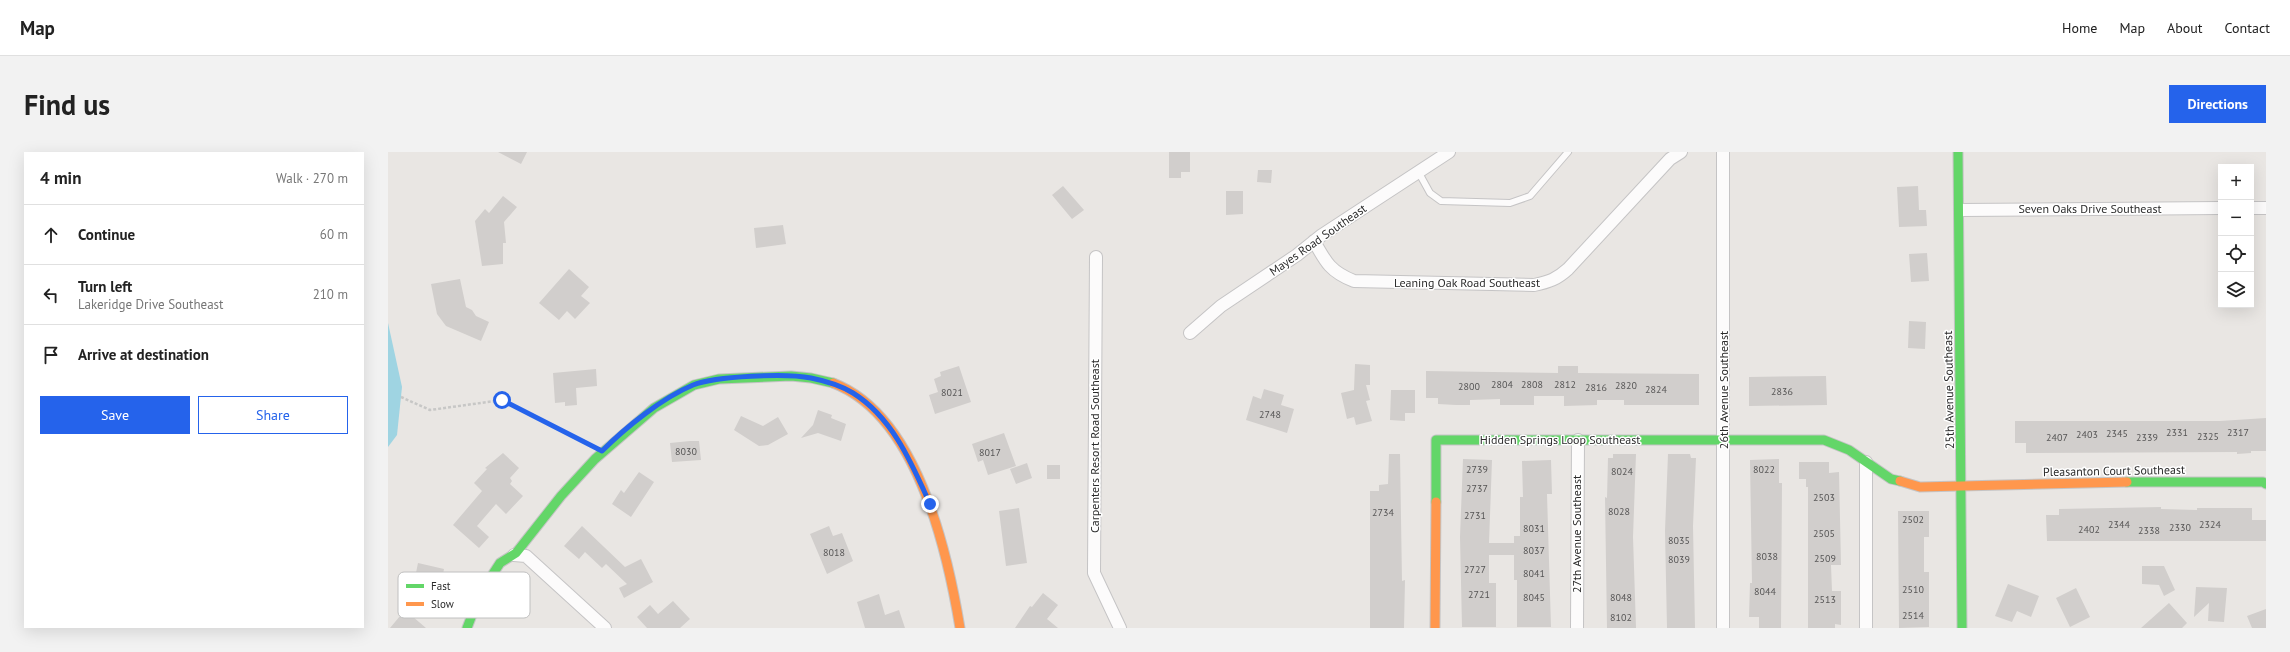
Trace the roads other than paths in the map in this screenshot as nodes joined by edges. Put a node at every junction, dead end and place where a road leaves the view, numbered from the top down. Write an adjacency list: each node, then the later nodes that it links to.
1 (1449, 152): 6 (street, Mayes Road Southeast)
2 (1568, 152): 6 (lane)
3 (1681, 152): 11 (street, Leaning Oak Road Southeast)
4 (1723, 152): 15 (street, 26th Avenue Southeast)
5 (1958, 152): 10 (street, 25th Avenue Southeast)
6 (1418, 173): 11 (street, Mayes Road Southeast)
7 (2218, 208): 10 (street, Seven Oaks Drive Southeast)
8 (2254, 208): 9 (street)
9 (2266, 208)
10 (1960, 210): 18 (street, 25th Avenue Southeast)
11 (1314, 241): 13 (street, Mayes Road Southeast)
12 (1096, 258): 25 (street, Carpenters Resort Road Southeast)
13 (1190, 333)
14 (1578, 440): 15 (street, Hidden Springs Loop Southeast); 26 (street, Hidden Springs Loop Southeast); 27 (street, 27th Avenue Southeast)
15 (1723, 441): 16 (street, Hidden Springs Loop Southeast); 28 (street, 26th Avenue Southeast)
16 (1866, 462): 18 (street, Hidden Springs Loop Southeast); 29 (street)
17 (2266, 484): 18 (street, Pleasanton Court Southeast)
18 (1962, 486): 30 (street, 25th Avenue Southeast)
19 (514, 555): 20 (street); 23 (street); 24 (street)
20 (494, 572)
21 (471, 618): 22 (street)
22 (468, 628)
23 (605, 628)
24 (960, 628)
25 (1120, 628)
26 (1435, 628)
27 (1577, 628)
28 (1723, 628)
29 (1866, 628)
30 (1962, 628)

